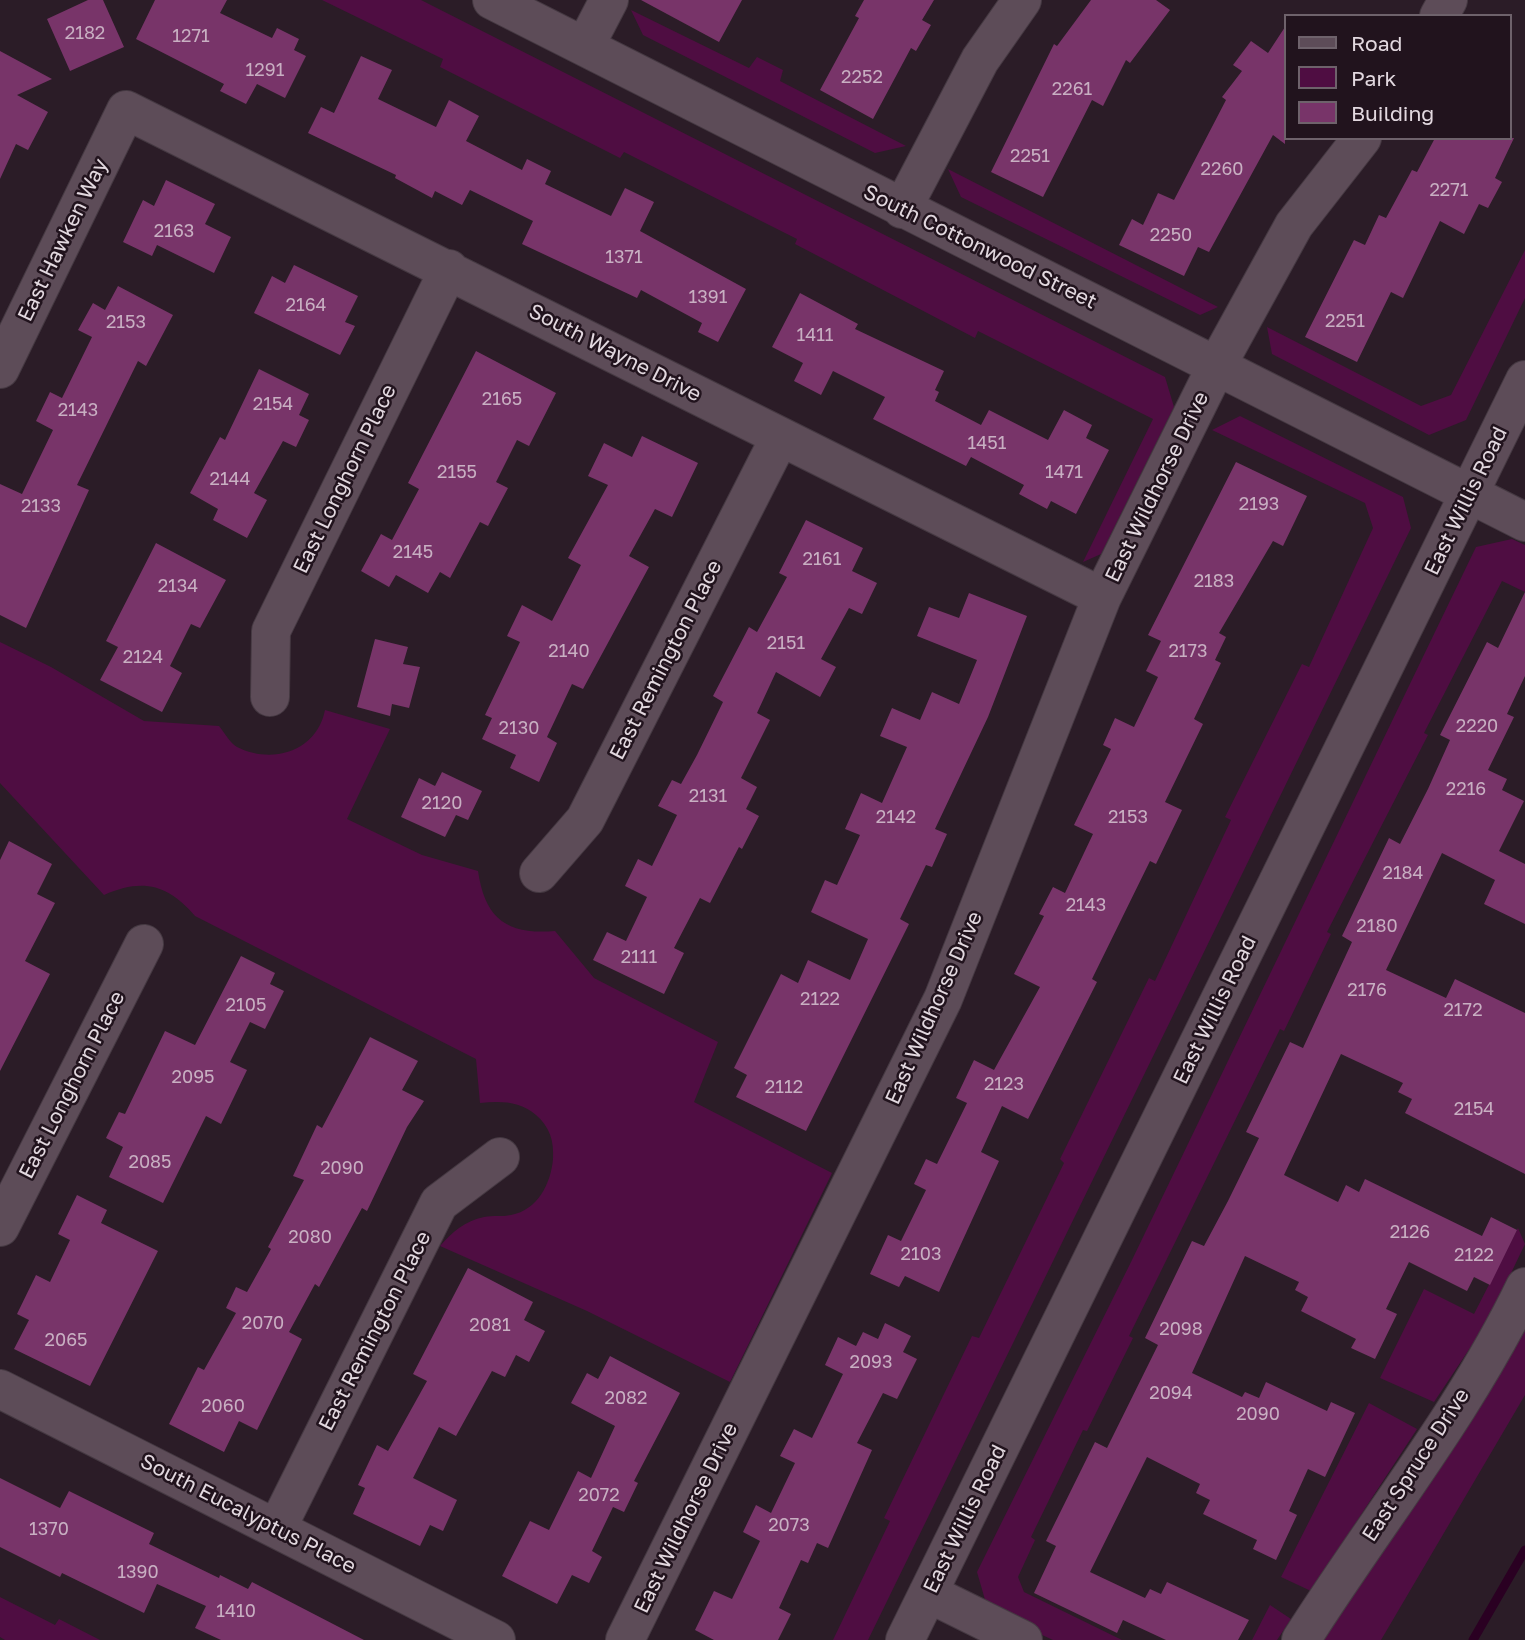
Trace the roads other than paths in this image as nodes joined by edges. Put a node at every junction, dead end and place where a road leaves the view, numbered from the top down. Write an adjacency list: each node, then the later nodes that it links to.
1 (492, 0): 4 (street, South Cottonwood Street)
2 (610, 0): 4 (street)
3 (1022, 0): 7 (street)
4 (584, 46): 7 (street, South Cottonwood Street)
5 (126, 110): 8 (street, South Wayne Drive); 10 (street, East Hawken Way)
6 (1360, 140): 9 (street, East Wildhorse Drive)
7 (902, 209): 9 (street, South Cottonwood Street)
8 (449, 269): 12 (street, South Wayne Drive); 16 (street, East Longhorn Place)
9 (1217, 365): 13 (street, South Cottonwood Street); 15 (street, East Wildhorse Drive)
10 (0, 369)
11 (1525, 380): 13 (street, East Willis Road)
12 (780, 437): 15 (street, South Wayne Drive); 17 (street, East Remington Place)
13 (1469, 494): 14 (street, South Cottonwood Street); 24 (street, East Willis Road)
14 (1525, 522)
15 (1102, 597): 26 (street, East Wildhorse Drive)
16 (270, 697)
17 (539, 873)
18 (145, 944): 20 (street, East Longhorn Place)
19 (500, 1157): 23 (street, East Remington Place)
20 (0, 1227)
21 (1525, 1287): 29 (street, East Spruce Drive)
22 (0, 1389): 23 (street, South Eucalyptus Place)
23 (277, 1528): 25 (street, South Eucalyptus Place)
24 (928, 1593): 27 (street, East Willis Road); 28 (street)
25 (496, 1640)
26 (625, 1640)
27 (905, 1640)
28 (1023, 1640)
29 (1301, 1640)

